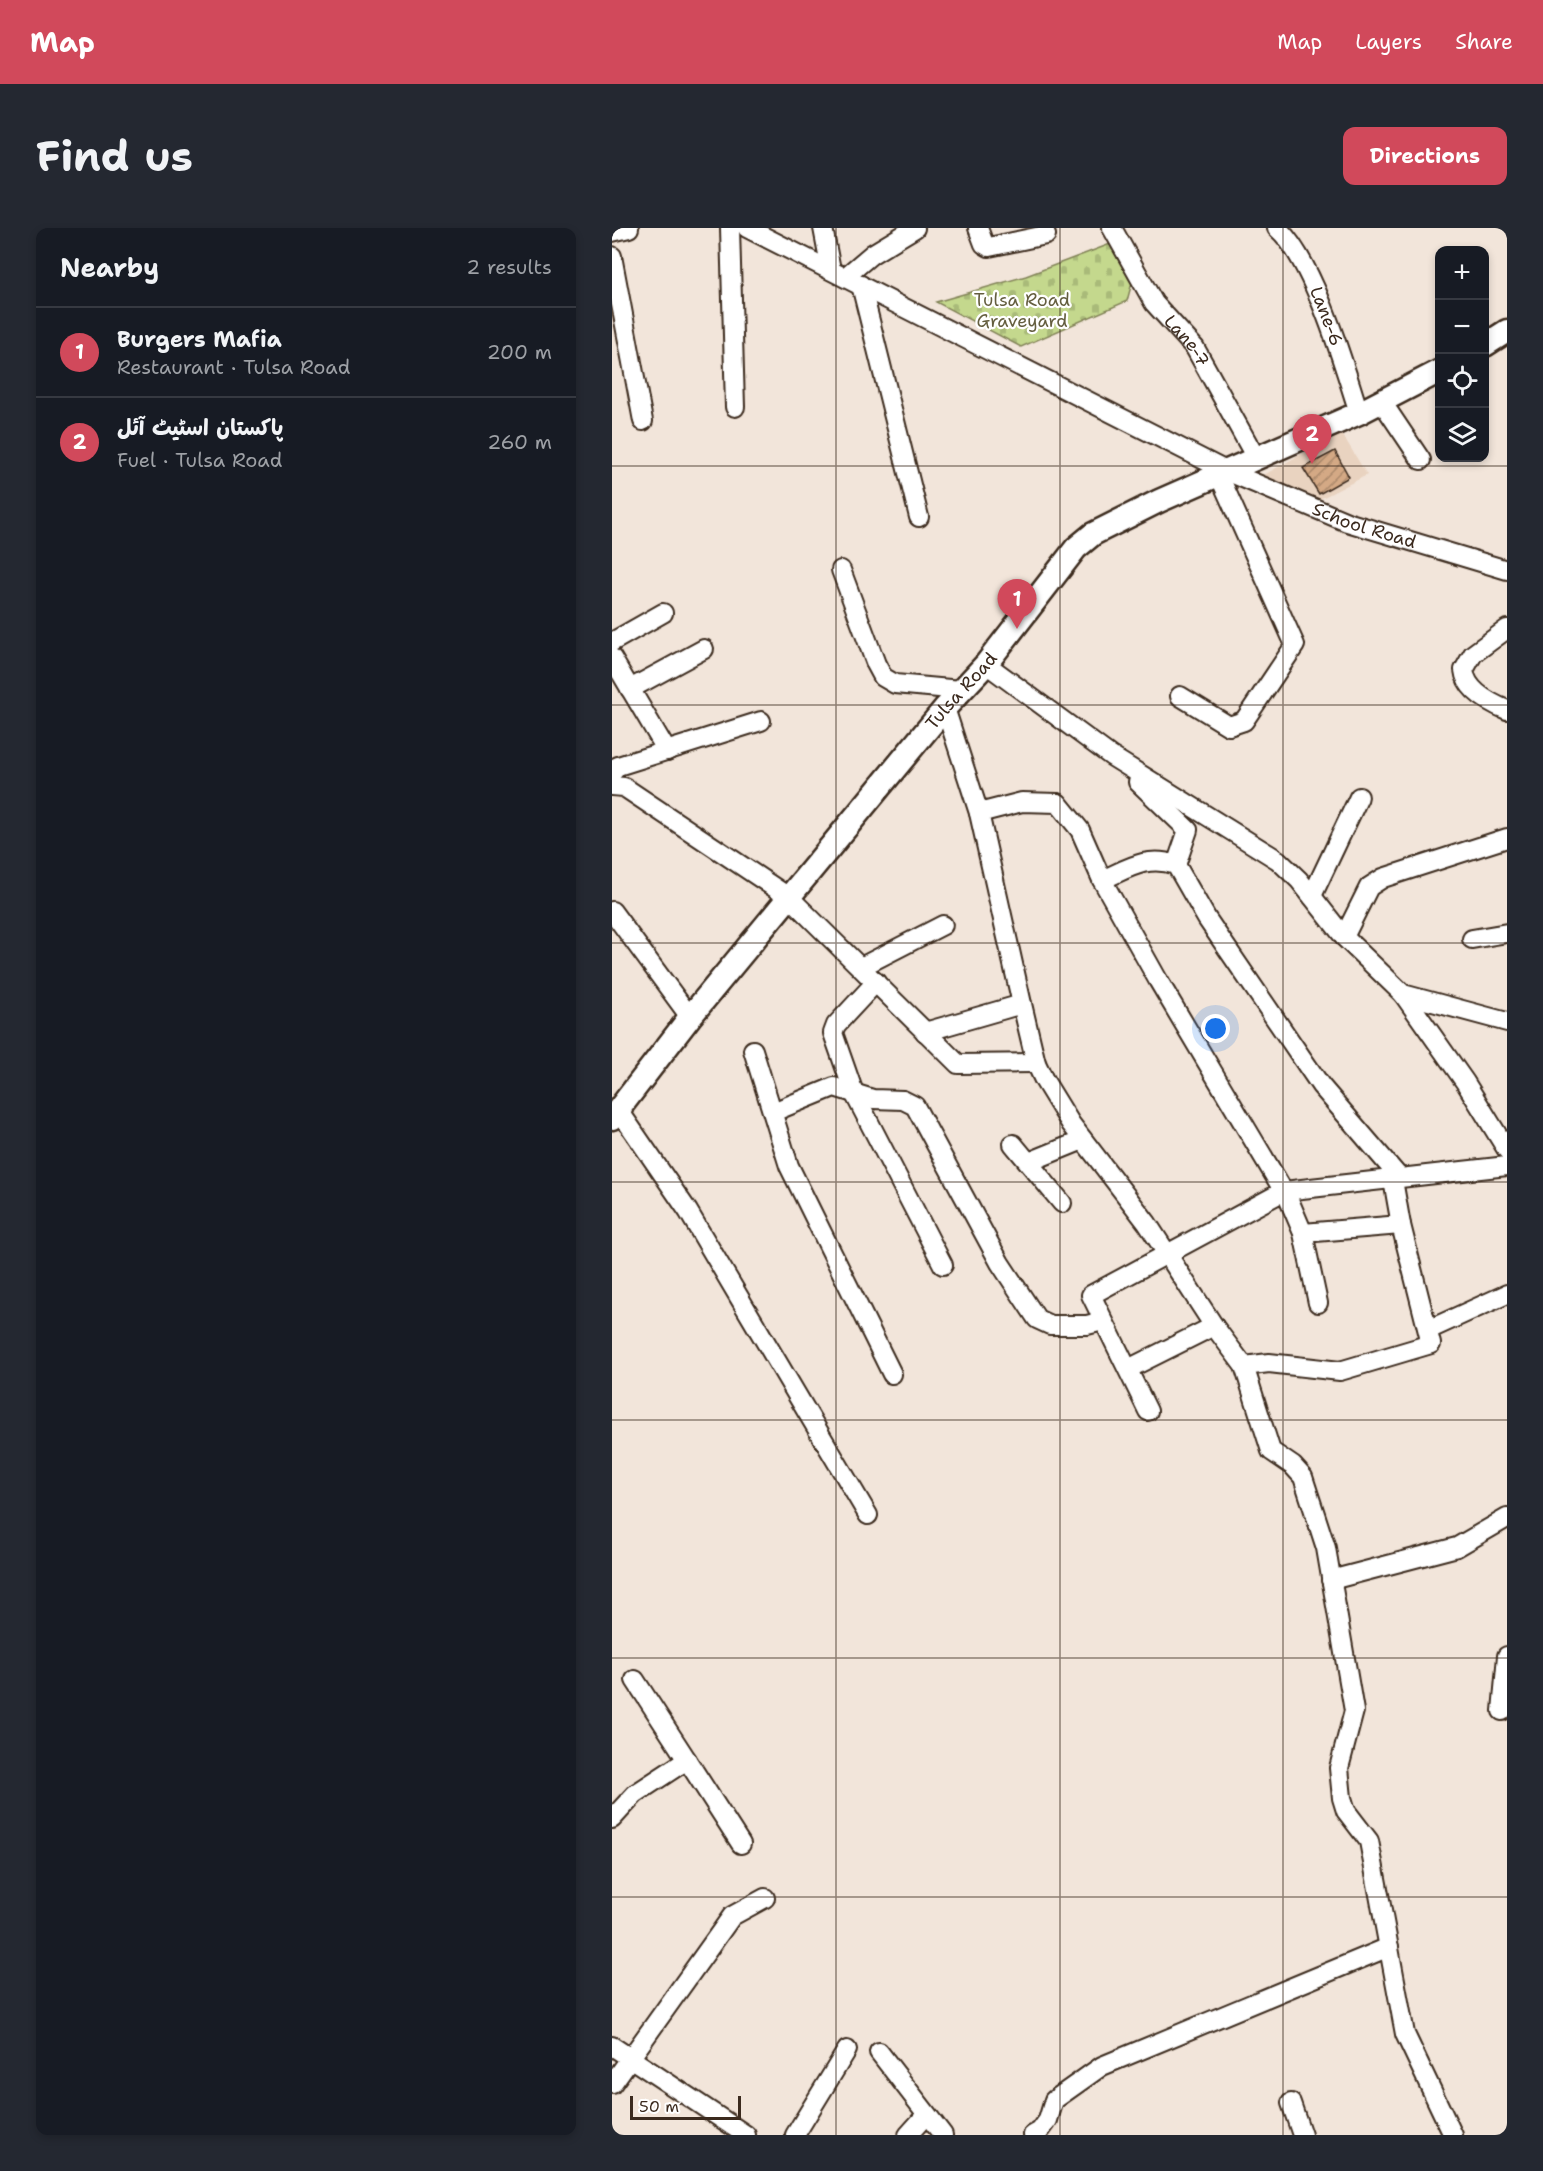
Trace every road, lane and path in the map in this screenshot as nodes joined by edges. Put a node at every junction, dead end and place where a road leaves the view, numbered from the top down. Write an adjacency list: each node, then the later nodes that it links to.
1 (629, 228): 9 (street)
2 (730, 228): 17 (street)
3 (747, 228): 12 (street, School Road)
4 (822, 228): 12 (street)
5 (915, 228): 12 (street)
6 (978, 228): 10 (street)
7 (1112, 228): 20 (street, Lane-7)
8 (1287, 231): 18 (street, Lane-6)
9 (612, 232)
10 (1046, 235)
11 (612, 256): 19 (street)
12 (846, 277): 22 (street, School Road); 23 (street)
13 (1507, 331): 14 (main road)
14 (1489, 342)
15 (1435, 373): 16 (main road, Tulsa Road)
16 (1382, 402): 18 (main road, Tulsa Road); 21 (street)
17 (735, 407)
18 (1359, 412): 20 (main road, Tulsa Road)
19 (643, 422)
20 (1256, 458): 22 (main road, Tulsa Road)
21 (1421, 460)
22 (1221, 472): 25 (street, School Road); 31 (main road, Tulsa Road); 34 (street)
23 (919, 517)
24 (841, 570): 33 (street)
25 (1507, 570)
26 (663, 613): 28 (street)
27 (1507, 629): 36 (street)
28 (612, 642)
29 (704, 649): 32 (street)
30 (612, 658): 32 (street)
31 (986, 664): 33 (main road, Tulsa Road); 39 (street)
32 (630, 689): 38 (street)
33 (961, 690): 35 (main road, Tulsa Road)
34 (1180, 696)
35 (945, 708): 43 (street); 48 (main road, Tulsa Road)
36 (1507, 710)
37 (761, 720): 38 (street)
38 (667, 751): 40 (street)
39 (1111, 756): 45 (street); 47 (street)
40 (614, 765)
41 (612, 786): 48 (street)
42 (1359, 797): 47 (street)
43 (979, 813): 46 (street); 57 (street)
44 (1507, 838): 52 (street)
45 (1176, 865): 46 (street); 71 (street)
46 (1102, 880): 72 (street)
47 (1312, 896): 52 (street)
48 (790, 898): 54 (street); 58 (main road, Tulsa Road)
49 (612, 911): 58 (street)
50 (943, 925): 54 (street)
51 (1507, 933): 53 (street)
52 (1344, 937): 56 (street)
53 (1472, 939)
54 (861, 967): 55 (street)
55 (876, 982): 60 (street); 63 (street)
56 (1403, 994): 59 (street); 68 (street)
57 (1022, 1004): 60 (street); 62 (street)
58 (690, 1017): 64 (main road, Tulsa Road)
59 (1507, 1022)
60 (925, 1032): 62 (street)
61 (753, 1050): 65 (street)
62 (1036, 1063): 66 (street)
63 (854, 1093): 65 (street); 77 (street); 80 (street)
64 (616, 1106): 87 (street)
65 (773, 1112): 85 (street)
66 (1083, 1140): 69 (street); 76 (street)
67 (1013, 1144): 69 (street)
68 (1507, 1149)
69 (1029, 1162): 73 (street)
70 (1507, 1166): 71 (street)
71 (1396, 1178): 72 (street); 74 (street)
72 (1284, 1191): 75 (street); 76 (street)
73 (1062, 1203)
74 (1401, 1225): 75 (street); 82 (street)
75 (1303, 1233): 79 (street)
76 (1167, 1253): 80 (street); 81 (street)
77 (942, 1265)
78 (1507, 1294): 82 (street)
79 (1318, 1303)
80 (1103, 1321): 84 (street)
81 (1214, 1326): 83 (street); 84 (street)
82 (1428, 1330): 83 (street)
83 (1244, 1366): 89 (street)
84 (1128, 1369): 86 (street)
85 (892, 1374)
86 (1148, 1411)
87 (868, 1515)
88 (1507, 1518): 89 (street)
89 (1331, 1580): 97 (street)
90 (1507, 1656): 92 (street)
91 (635, 1680): 93 (street)
92 (1502, 1711)
93 (687, 1760): 94 (street); 95 (street)
94 (612, 1819)
95 (741, 1844)
96 (765, 1898): 101 (street)
97 (1389, 1947): 109 (street); 111 (street)
98 (612, 2046): 101 (street)
99 (847, 2050): 106 (street)
100 (879, 2052): 104 (street)
101 (631, 2058): 102 (street); 105 (street)
102 (612, 2084)
103 (1291, 2103): 110 (street)
104 (926, 2115): 107 (street); 108 (street)
105 (746, 2135)
106 (795, 2135)
107 (908, 2135)
108 (943, 2135)
109 (1033, 2135)
110 (1302, 2135)
111 (1453, 2135)

